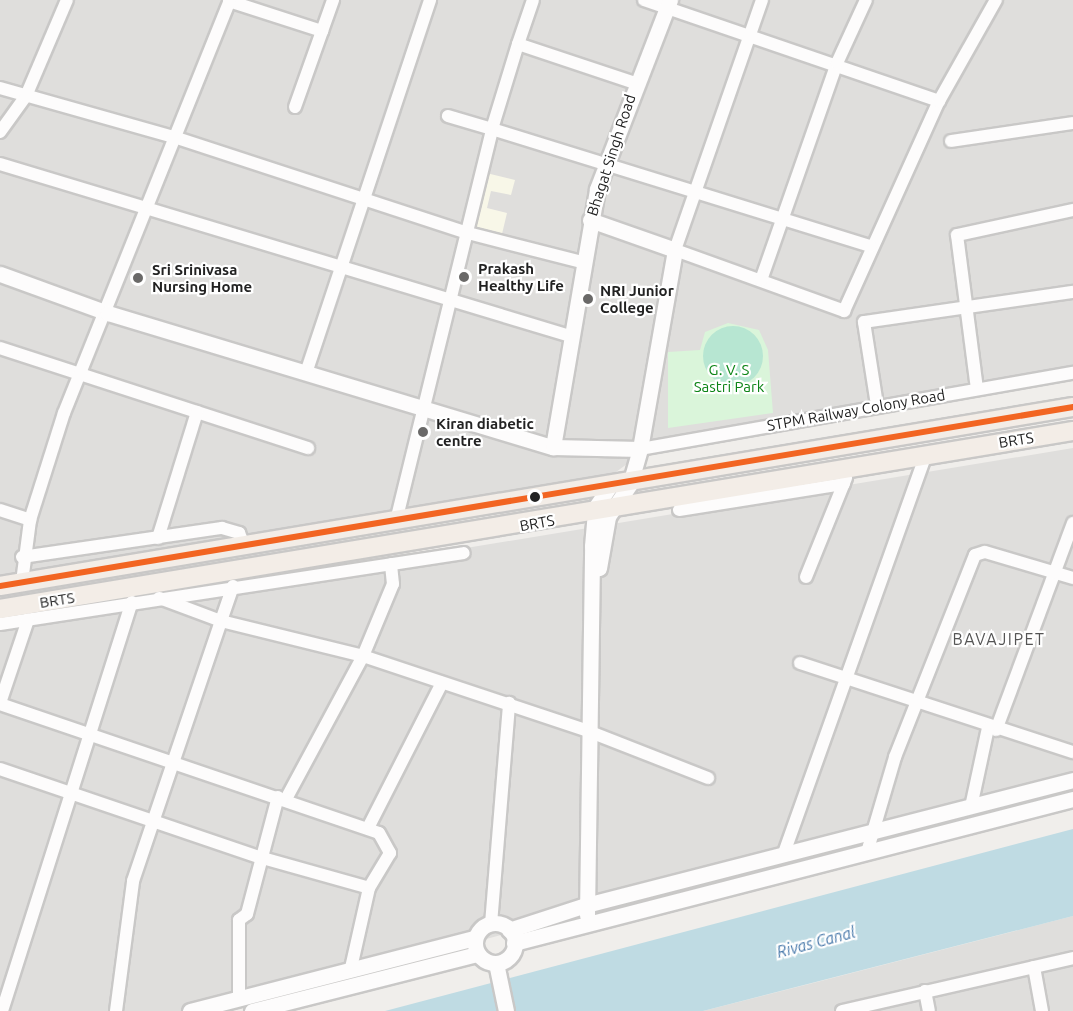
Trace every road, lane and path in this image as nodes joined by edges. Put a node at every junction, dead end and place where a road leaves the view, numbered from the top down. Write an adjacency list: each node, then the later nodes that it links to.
1 (67, 0): 17 (street)
2 (333, 0): 11 (street)
3 (430, 0): 29 (street)
4 (533, 0): 13 (street)
5 (644, 0): 10 (street)
6 (762, 0): 12 (street)
7 (866, 0): 14 (street)
8 (996, 0): 18 (street)
9 (229, 1): 11 (street); 24 (street)
10 (668, 4): 12 (street); 15 (street, Bhagat Singh Road)
11 (322, 31): 19 (street)
12 (751, 33): 14 (street); 28 (street)
13 (518, 44): 15 (street); 22 (street)
14 (837, 63): 18 (street); 32 (street)
15 (635, 83): 26 (street, Bhagat Singh Road)
16 (0, 88): 17 (street)
17 (26, 96): 23 (street); 24 (street)
18 (939, 101): 35 (street)
19 (295, 107)
20 (448, 116): 22 (street)
21 (1073, 123): 25 (street)
22 (492, 129): 26 (street); 34 (street)
23 (0, 132)
24 (177, 138): 29 (street); 30 (street)
25 (951, 141)
26 (606, 161): 28 (street); 33 (street, Bhagat Singh Road)
27 (0, 164): 30 (street)
28 (693, 189): 32 (street); 36 (street)
29 (362, 200): 34 (street); 38 (street)
30 (147, 207): 38 (street); 44 (street)
31 (1073, 210): 43 (street)
32 (782, 217): 35 (street); 40 (street)
33 (590, 220): 36 (street); 37 (street, Bhagat Singh Road)
34 (464, 232): 37 (street); 42 (street)
35 (870, 246): 40 (street)
36 (675, 250): 40 (street); 58 (street)
37 (582, 262): 45 (street, Bhagat Singh Road)
38 (340, 268): 42 (street); 47 (street)
39 (0, 274): 44 (street)
40 (761, 280)
41 (1073, 292): 43 (street)
42 (446, 300): 45 (street); 53 (street)
43 (966, 310): 50 (street); 51 (street)
44 (108, 313): 47 (street); 49 (street)
45 (570, 336): 56 (street, Bhagat Singh Road)
46 (0, 348): 49 (street)
47 (306, 373): 53 (street)
48 (1073, 373): 50 (street, STPM Railway Colony Road)
49 (80, 374): 54 (street); 67 (street)
50 (977, 389): 51 (street, STPM Railway Colony Road)
51 (877, 405): 58 (street, STPM Railway Colony Road)
52 (1073, 407): 61 (main road)
53 (421, 408): 56 (street); 68 (street)
54 (197, 412): 57 (street); 70 (street)
55 (1073, 431): 59 (main road, BRTS)
56 (553, 447): 58 (street)
57 (308, 448)
58 (640, 449): 61 (street)
59 (926, 454): 60 (main road, BRTS); 89 (street)
60 (852, 465): 63 (street); 66 (main road, BRTS)
61 (632, 480): 62 (main road); 66 (street)
62 (612, 483): 66 (street); 68 (main road)
63 (844, 484): 65 (street); 76 (street)
64 (0, 510): 67 (street)
65 (680, 510)
66 (603, 511): 83 (main road, BRTS); 95 (street)
67 (30, 520): 73 (street)
68 (396, 521): 71 (main road)
69 (1073, 523): 75 (street)
70 (158, 538): 71 (street); 73 (street)
71 (245, 547): 78 (main road)
72 (464, 553): 74 (street)
73 (22, 556): 78 (street)
74 (391, 564): 80 (street); 87 (street)
75 (1052, 572): 77 (street); 93 (street); 94 (street)
76 (806, 577)
77 (1073, 578)
78 (22, 582): 79 (main road)
79 (0, 586)
80 (233, 586): 81 (street); 85 (street)
81 (159, 598): 82 (street); 85 (street)
82 (132, 602): 84 (street); 96 (street)
83 (0, 609)
84 (28, 620): 86 (street); 91 (street)
85 (221, 621): 87 (street); 98 (street)
86 (0, 624)
87 (363, 656): 90 (street); 103 (street)
88 (800, 663): 89 (street)
89 (843, 678): 93 (street); 110 (street)
90 (442, 683): 92 (street); 107 (street)
91 (0, 703): 96 (street)
92 (509, 703): 95 (street); 114 (street)
93 (915, 704): 94 (street); 108 (street)
94 (992, 729): 97 (street); 105 (street)
95 (588, 731): 100 (street); 113 (street)
96 (87, 734): 98 (street); 102 (street)
97 (1073, 752)
98 (175, 762): 103 (street); 106 (street)
99 (0, 769): 102 (street)
100 (708, 778)
101 (1073, 780): 105 (street)
102 (67, 791): 106 (street); 122 (street)
103 (282, 798): 107 (street); 111 (street)
104 (1073, 798): 109 (street)
105 (970, 807): 108 (street)
106 (156, 823): 111 (street); 127 (street)
107 (368, 828): 112 (street)
108 (873, 829): 109 (street); 110 (street)
109 (868, 849): 113 (street)
110 (784, 853): 113 (street)
111 (259, 857): 112 (street); 124 (street)
112 (369, 888): 121 (street)
113 (587, 913): 115 (street)
114 (491, 924): 115 (street); 116 (street)
115 (512, 936): 119 (street)
116 (475, 938): 117 (street); 121 (street)
117 (478, 954): 119 (street); 129 (street)
118 (1073, 958): 120 (street)
119 (496, 963): 130 (street)
120 (1034, 966): 123 (street); 132 (street)
121 (351, 968): 124 (street)
122 (5, 981): 126 (street)
123 (925, 991): 125 (street); 131 (street)
124 (239, 998): 128 (street)
125 (849, 1010)
126 (2, 1011)
127 (116, 1011)
128 (190, 1011)
129 (252, 1011)
130 (507, 1011)
131 (929, 1011)
132 (1042, 1011)

